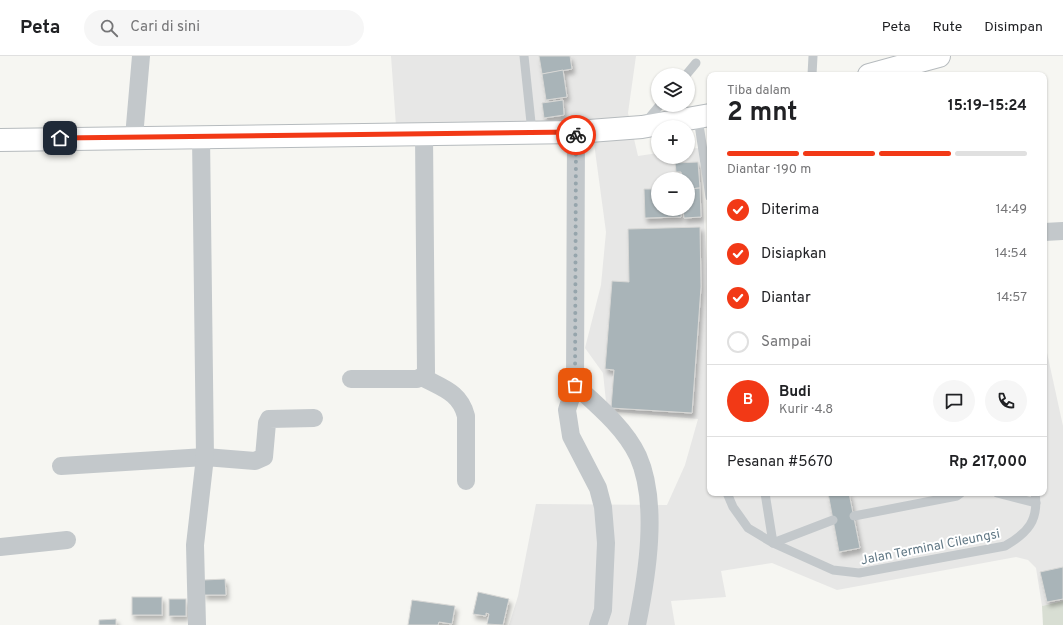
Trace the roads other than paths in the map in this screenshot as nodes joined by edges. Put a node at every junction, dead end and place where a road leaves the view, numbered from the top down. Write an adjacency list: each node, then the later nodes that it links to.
1 (141, 56): 16 (street)
2 (524, 56): 12 (lane)
3 (813, 56): 8 (lane)
4 (939, 56): 7 (main road)
5 (696, 63): 6 (lane)
6 (692, 68)
7 (899, 71)
8 (812, 72)
9 (654, 112): 11 (lane)
10 (704, 116): 11 (main road); 18 (lane)
11 (642, 127): 13 (main road)
12 (532, 132): 13 (main road); 14 (main road)
13 (576, 132): 23 (street)
14 (424, 134): 15 (main road); 21 (street)
15 (201, 136): 16 (main road); 25 (street)
16 (134, 137): 17 (main road)
17 (0, 140)
18 (707, 156)
19 (1063, 231): 20 (street)
20 (1047, 232)
21 (422, 376): 22 (street); 27 (street)
22 (351, 379)
23 (575, 385): 40 (street); 41 (street)
24 (314, 418): 25 (street)
25 (205, 457): 26 (street); 39 (street)
26 (61, 466)
27 (466, 482)
28 (728, 496): 37 (lane, Jalan Terminal Cileungsi)
29 (765, 496): 37 (lane)
30 (957, 496): 34 (lane)
31 (1009, 496): 33 (lane)
32 (1035, 496): 33 (lane, Jalan Terminal Cileungsi)
33 (1036, 503): 37 (lane, Jalan Terminal Cileungsi)
34 (854, 516)
35 (833, 520): 37 (lane)
36 (67, 540): 38 (street)
37 (773, 543)
38 (0, 547)
39 (197, 625)
40 (598, 625)
41 (637, 625)

